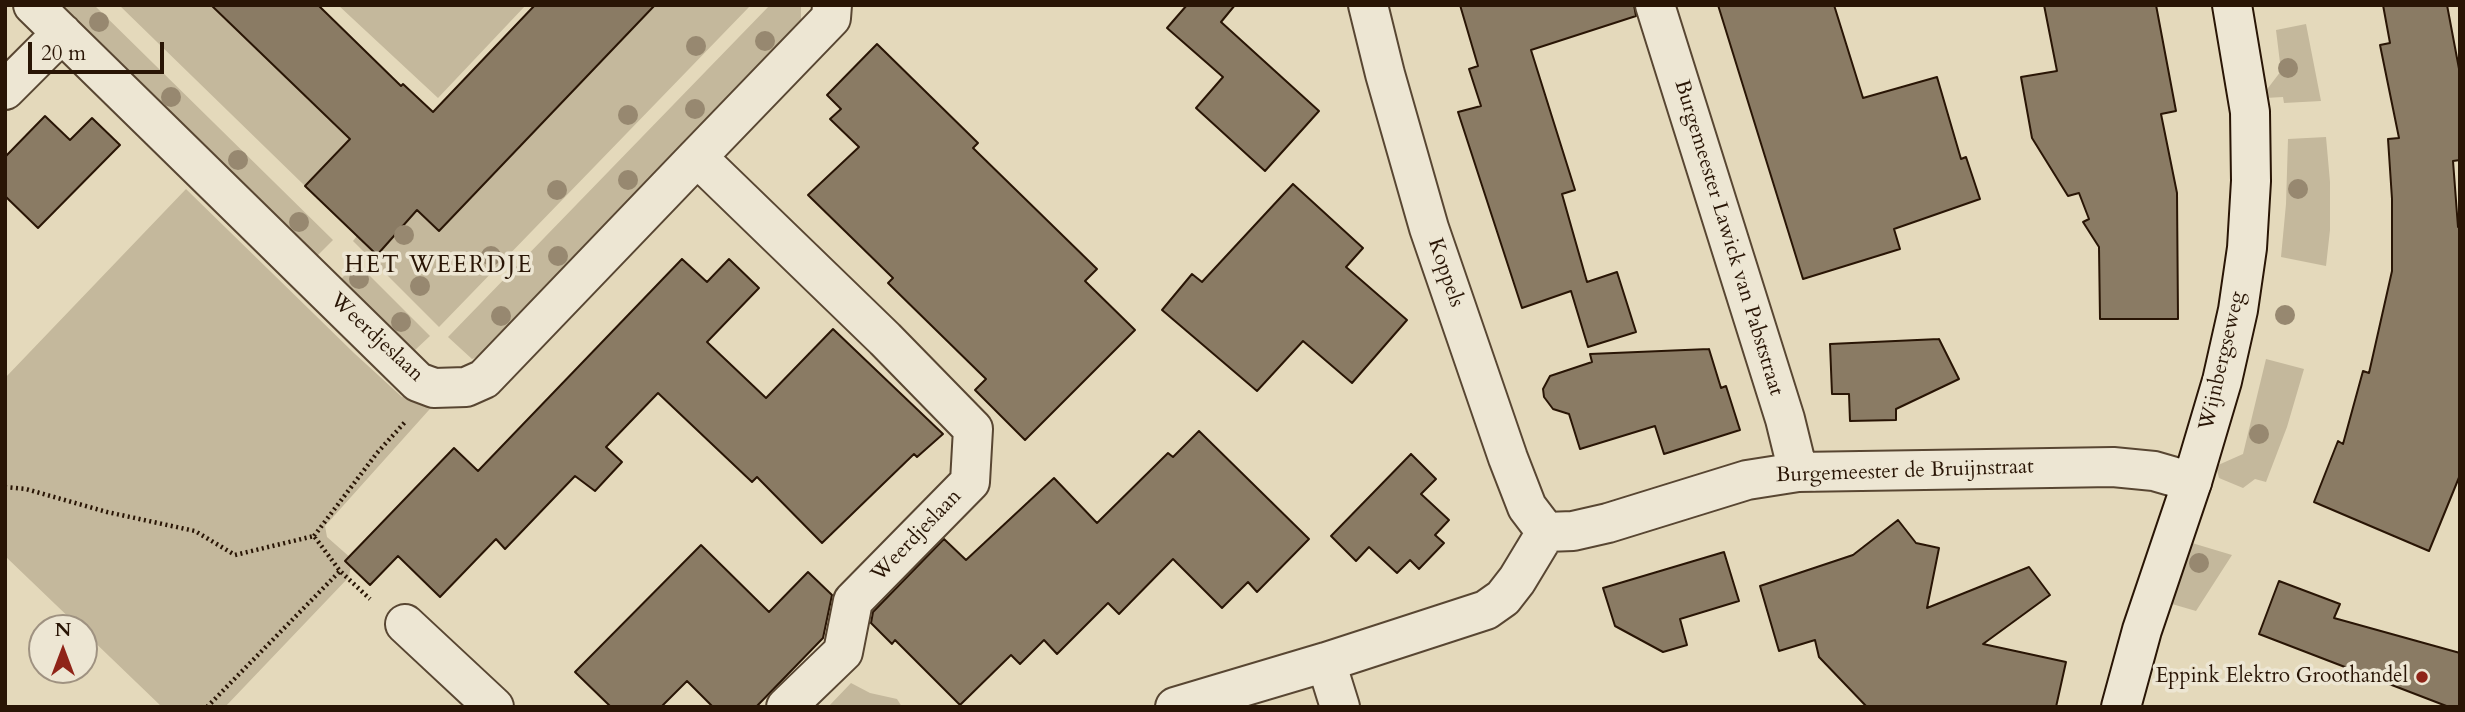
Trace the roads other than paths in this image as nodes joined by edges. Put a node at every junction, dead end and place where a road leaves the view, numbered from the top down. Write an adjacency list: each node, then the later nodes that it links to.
1 (33, 5): 6 (street, Weerdjeslaan)
2 (832, 5): 8 (street, Weerdjeslaan)
3 (1368, 5): 11 (street, Koppels)
4 (1655, 5): 9 (street, Burgemeester Lawick van Pabststraat)
5 (2232, 5): 10 (street, Wijnbergseweg)
6 (62, 33): 7 (street); 8 (street, Weerdjeslaan)
7 (5, 90)
8 (697, 157): 15 (street, Weerdjeslaan)
9 (1798, 472): 10 (street, Burgemeester de Bruijnstraat); 11 (street, Burgemeester de Bruijnstraat)
10 (2192, 482): 18 (street, Wijnbergseweg)
11 (1546, 532): 13 (street)
12 (405, 624): 14 (street)
13 (1326, 662): 16 (street); 17 (street)
14 (494, 707)
15 (786, 707)
16 (1175, 707)
17 (1340, 707)
18 (2121, 707)

